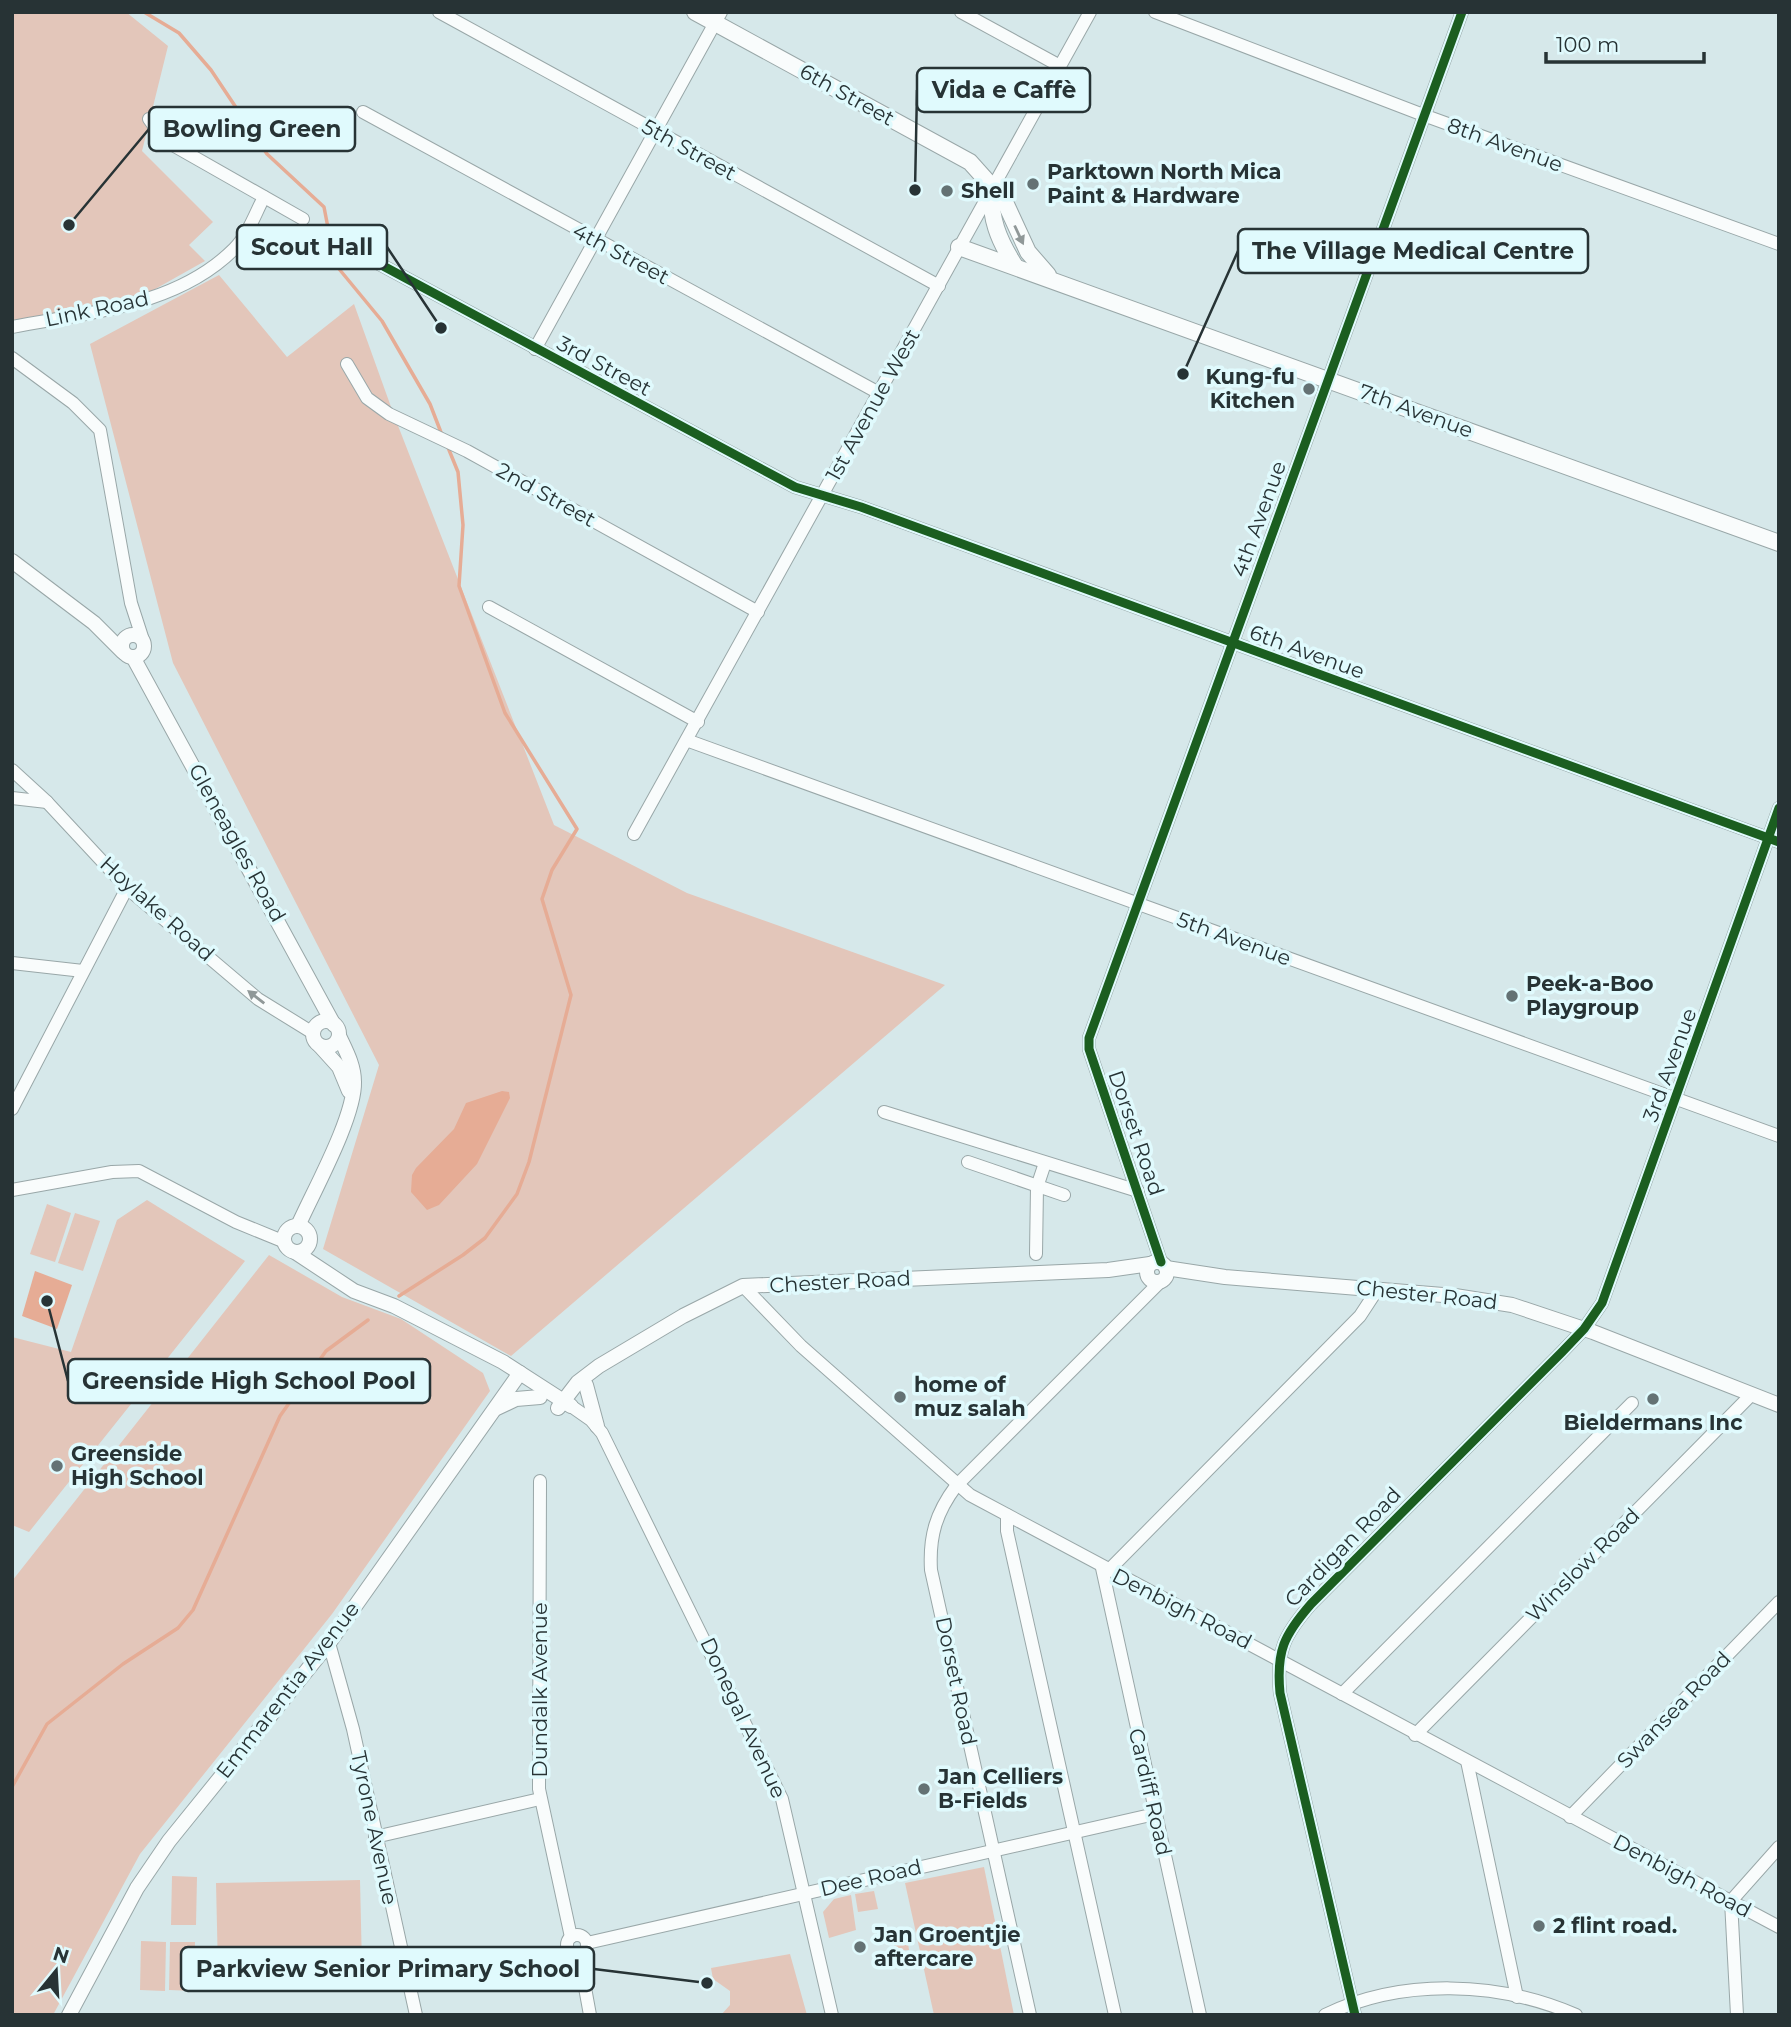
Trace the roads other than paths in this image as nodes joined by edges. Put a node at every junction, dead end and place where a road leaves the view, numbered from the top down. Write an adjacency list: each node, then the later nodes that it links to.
1 (439, 12): 12 (street, 5th Street)
2 (695, 12): 7 (main road, 6th Street)
3 (961, 12): 8 (street)
4 (1090, 12): 8 (street, 1st Avenue West)
5 (1155, 12): 10 (street, 8th Avenue)
6 (1462, 12): 10 (street, 4th Avenue)
7 (718, 18): 12 (street); 13 (main road, 6th Street)
8 (1060, 66): 13 (street, 1st Avenue West)
9 (363, 112): 16 (street, 4th Street)
10 (1426, 116): 17 (street, 8th Avenue); 27 (street, 4th Avenue)
11 (149, 119): 14 (street)
12 (655, 132): 16 (street); 22 (street, 5th Street)
13 (991, 186): 18 (street, 1st Avenue West); 20 (main road); 21 (main road, 7th Avenue, one-way to 21)
14 (264, 197): 15 (street); 23 (street, Link Road)
15 (303, 219)
16 (595, 240): 24 (street); 28 (street, 4th Street)
17 (1779, 244)
18 (959, 247): 20 (main road, 7th Avenue); 22 (street, 1st Avenue West)
19 (372, 260): 24 (street, 3rd Street)
20 (1015, 266): 21 (main road, 7th Avenue)
21 (1053, 279): 27 (main road, 7th Avenue)
22 (939, 286): 28 (street, 1st Avenue West)
23 (12, 327)
24 (535, 349): 29 (street, 3rd Street)
25 (12, 358): 35 (street)
26 (347, 364): 33 (street, 2nd Street)
27 (1329, 379): 30 (main road, 7th Avenue); 34 (street, 4th Avenue)
28 (879, 393): 29 (street, 1st Avenue West)
29 (823, 496): 33 (street, 1st Avenue West); 34 (street, 6th Avenue)
30 (1777, 538)
31 (12, 561): 35 (street)
32 (489, 607): 36 (street)
33 (758, 612): 36 (street, 1st Avenue West)
34 (1231, 643): 43 (street, 6th Avenue); 45 (street, 4th Avenue)
35 (133, 645): 48 (street, Gleneagles Road)
36 (698, 722): 37 (street, 1st Avenue West)
37 (689, 741): 42 (street, 1st Avenue West); 45 (street, 5th Avenue)
38 (12, 770): 40 (street, Hoylake Road)
39 (12, 798): 40 (street)
40 (47, 802): 44 (street, Hoylake Road)
41 (1779, 808): 43 (street, 3rd Avenue)
42 (634, 834)
43 (1773, 840): 53 (street, 3rd Avenue)
44 (127, 888): 47 (street); 50 (street, Hoylake Road, one-way to 44)
45 (1136, 903): 51 (street, 4th Avenue); 53 (street, 5th Avenue)
46 (12, 962): 47 (street)
47 (83, 971): 54 (street)
48 (321, 1000): 49 (street, Gleneagles Road); 50 (street)
49 (337, 1030): 50 (street); 50 (street); 52 (street, Gleneagles Road)
50 (317, 1034): 52 (street)
51 (1089, 1038): 61 (street, Dorset Road)
52 (350, 1099): 63 (street, Gleneagles Road)
53 (1676, 1099): 56 (street, 5th Avenue); 71 (street, 3rd Avenue)
54 (12, 1109)
55 (884, 1112): 58 (street)
56 (1779, 1136)
57 (968, 1162): 59 (street)
58 (1045, 1163): 59 (street); 61 (street)
59 (1037, 1187): 62 (street); 66 (street)
60 (12, 1190): 65 (street)
61 (1138, 1191): 68 (street, Dorset Road)
62 (1064, 1195)
63 (298, 1226): 64 (street); 65 (street)
64 (310, 1240): 65 (street); 67 (street)
65 (290, 1247): 67 (street)
66 (1036, 1254)
67 (318, 1267): 72 (street)
68 (1157, 1271): 69 (street, Chester Road); 70 (street, Chester Road); 84 (street, Dorset Road)
69 (743, 1286): 74 (street, Chester Road); 84 (street, Denbigh Road)
70 (1377, 1290): 71 (street, Chester Road); 86 (street)
71 (1584, 1329): 75 (street, Chester Road); 89 (street, Cardigan Road)
72 (517, 1377): 73 (street); 76 (street); 80 (street, Emmarentia Avenue)
73 (534, 1382): 74 (street); 79 (street)
74 (580, 1386): 79 (street, Chester Road); 81 (street)
75 (1751, 1395): 78 (street, Chester Road); 91 (street, Winslow Road)
76 (540, 1397): 79 (street); 80 (street)
77 (1632, 1404): 90 (street)
78 (1779, 1405)
79 (564, 1407): 81 (street, Donegal Avenue); 82 (street)
80 (493, 1410): 88 (street, Emmarentia Avenue)
81 (597, 1426): 82 (street, Donegal Avenue)
82 (605, 1439): 100 (street, Donegal Avenue)
83 (540, 1481): 93 (street, Dundalk Avenue)
84 (956, 1486): 85 (street, Denbigh Road); 99 (street, Dorset Road)
85 (1007, 1516): 86 (street, Denbigh Road); 96 (street)
86 (1105, 1569): 89 (street, Denbigh Road); 94 (street, Cardiff Road)
87 (1779, 1602): 95 (street, Swansea Road)
88 (329, 1643): 97 (street, Tyrone Avenue); 108 (street, Emmarentia Avenue)
89 (1279, 1659): 90 (street, Denbigh Road); 107 (street, Cardigan Road)
90 (1342, 1694): 91 (street, Denbigh Road)
91 (1415, 1735): 92 (street, Denbigh Road)
92 (1466, 1761): 95 (street, Denbigh Road); 106 (street)
93 (540, 1799): 97 (street); 103 (street, Dundalk Avenue)
94 (1155, 1814): 96 (street, Dee Road); 114 (street, Cardiff Road)
95 (1570, 1817): 101 (street, Denbigh Road)
96 (1073, 1833): 99 (street, Dee Road); 113 (street)
97 (375, 1837): 109 (street, Tyrone Avenue)
98 (1779, 1847): 101 (street)
99 (993, 1850): 100 (street, Dee Road); 112 (street, Dorset Road)
100 (805, 1893): 104 (street, Dee Road); 111 (street, Donegal Avenue)
101 (1731, 1902): 102 (street, Denbigh Road); 117 (street)
102 (1779, 1927)
103 (571, 1937): 104 (street); 105 (street)
104 (587, 1943): 105 (street)
105 (579, 1955): 110 (street)
106 (1517, 1997): 107 (street); 116 (street)
107 (1353, 2009): 115 (street)
108 (69, 2015)
109 (416, 2015)
110 (590, 2015)
111 (832, 2015)
112 (1030, 2015)
113 (1115, 2015)
114 (1200, 2015)
115 (1325, 2015)
116 (1576, 2015)
117 (1737, 2015)

